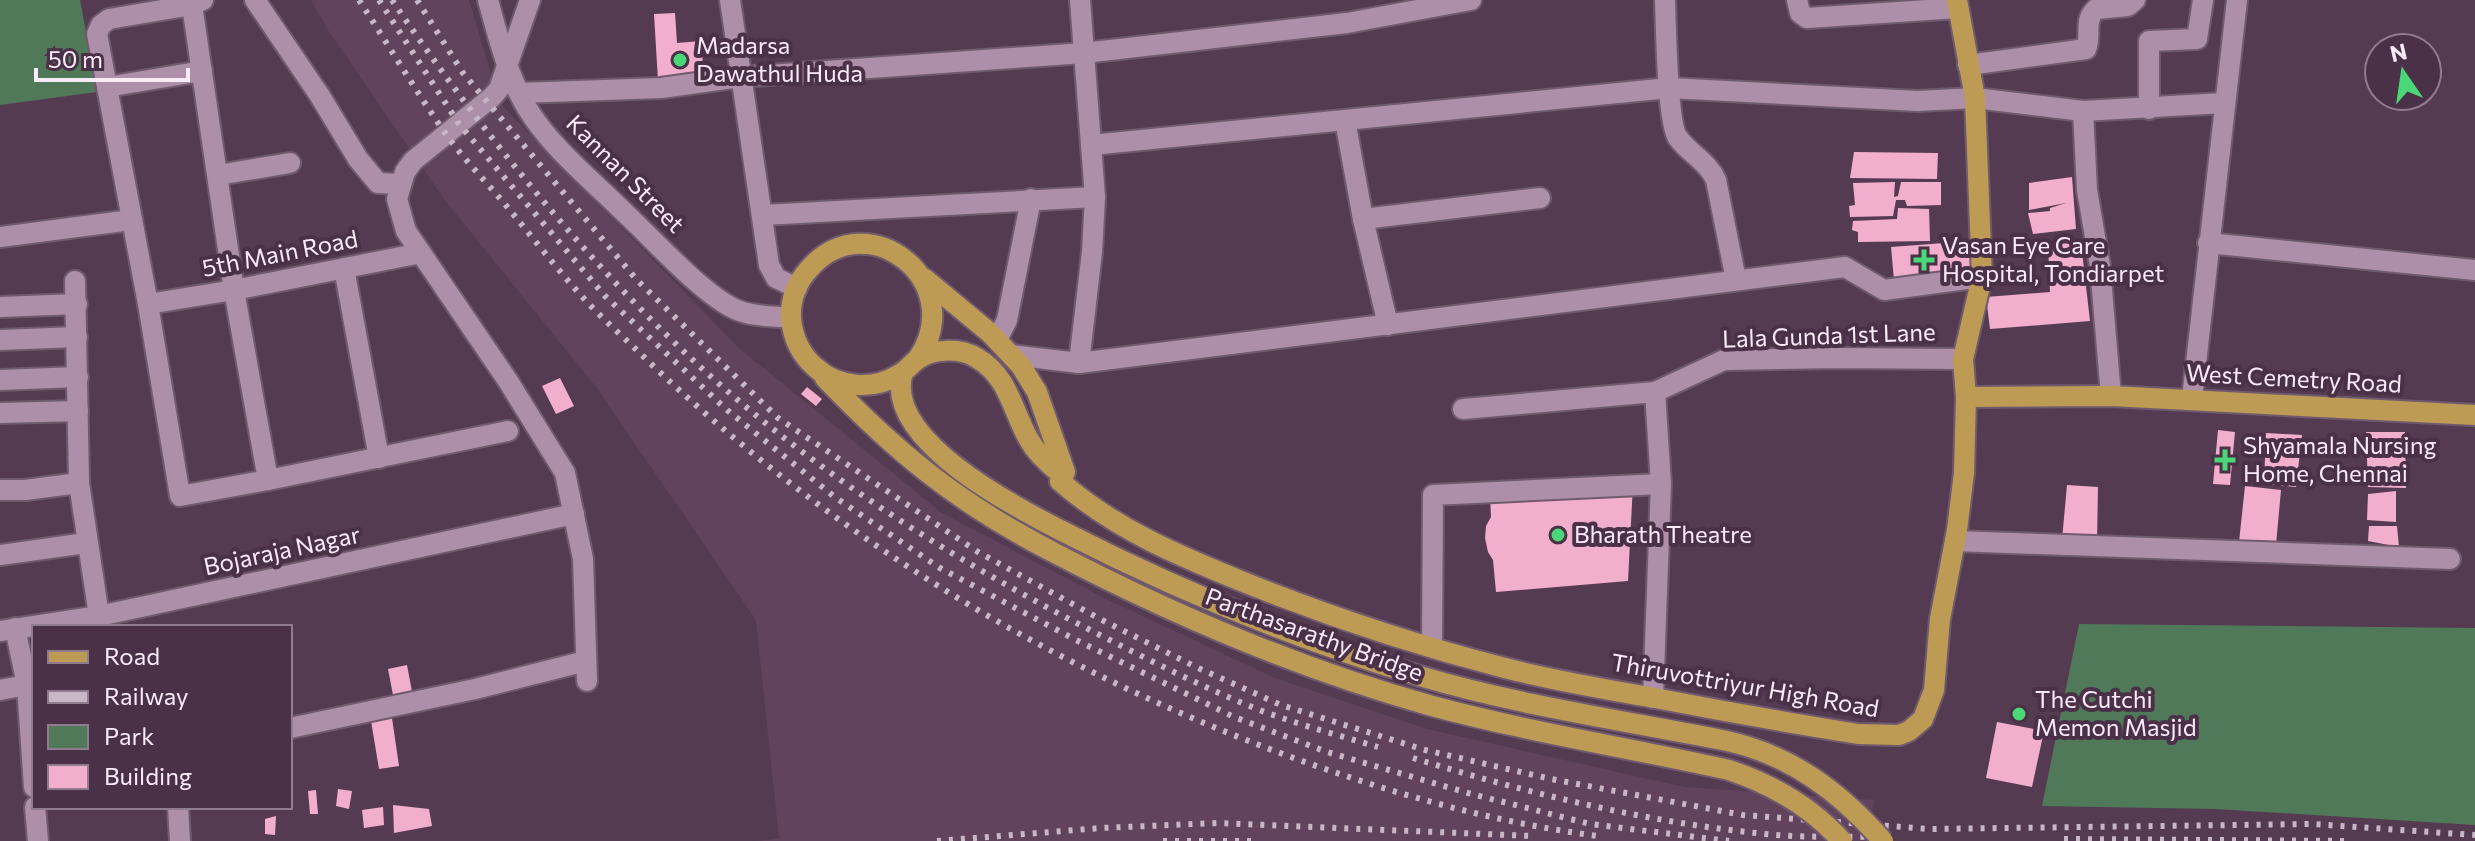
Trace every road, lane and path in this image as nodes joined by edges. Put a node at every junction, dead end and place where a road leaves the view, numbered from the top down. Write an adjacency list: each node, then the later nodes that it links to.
1 (255, 0): 30 (street)
2 (488, 0): 16 (street, Kannan Street)
3 (530, 0): 16 (street)
4 (730, 0): 18 (street)
5 (1080, 0): 14 (street)
6 (1471, 0): 14 (street)
7 (1665, 0): 20 (street)
8 (1797, 0): 13 (street)
9 (2135, 0): 15 (street)
10 (2203, 0): 24 (street)
11 (2237, 0): 23 (street)
12 (197, 2): 17 (street); 19 (street)
13 (1958, 4): 15 (main road, Thiruvottriyur High Road)
14 (1084, 53): 18 (street); 27 (street)
15 (1968, 65): 22 (main road, Thiruvottriyur High Road)
16 (508, 68): 21 (street, Kannan Street); 30 (street)
17 (202, 71): 19 (street); 29 (street)
18 (740, 77): 21 (street); 34 (street)
19 (107, 87): 36 (street)
20 (1669, 88): 22 (street); 26 (street); 44 (street)
21 (519, 93): 51 (street, Kannan Street)
22 (1975, 98): 25 (street); 43 (main road, Thiruvottriyur High Road)
23 (2224, 103): 24 (street); 38 (street)
24 (2149, 109): 25 (street)
25 (2083, 111): 64 (street)
26 (1345, 120): 27 (street); 35 (street)
27 (1091, 145): 31 (street)
28 (290, 163): 29 (street)
29 (218, 175): 47 (street)
30 (400, 184): 39 (street)
31 (1095, 197): 33 (street); 58 (street)
32 (1540, 198): 35 (street)
33 (1031, 199): 34 (street); 55 (street)
34 (763, 215): 46 (street)
35 (1363, 219): 52 (street)
36 (131, 220): 37 (street); 49 (street)
37 (0, 237)
38 (2208, 243): 41 (street); 66 (street)
39 (421, 253): 40 (street, 5th Main Road); 78 (street)
40 (344, 268): 47 (street, 5th Main Road); 72 (street)
41 (2475, 270)
42 (919, 273): 46 (main road); 55 (main road); 59 (main road)
43 (1982, 277): 44 (street); 57 (main road, Thiruvottriyur High Road)
44 (1736, 280): 52 (street)
45 (75, 281): 48 (street)
46 (797, 288): 51 (main road)
47 (234, 290): 49 (street, 5th Main Road); 73 (street)
48 (77, 304): 50 (street); 53 (street)
49 (148, 304): 73 (street)
50 (0, 307)
51 (791, 318): 60 (main road)
52 (1388, 325): 58 (street)
53 (77, 337): 54 (street); 61 (street)
54 (0, 340)
55 (997, 340): 56 (main road)
56 (1012, 355): 58 (street); 74 (main road)
57 (1963, 359): 63 (street, Lala Gunda 1st Lane); 65 (main road, Thiruvottriyur High Road)
58 (1079, 363)
59 (910, 366): 60 (main road); 74 (main road, Thiruvottriyur High Road); 98 (main road, Parthasarathy Bridge, bridge)
60 (818, 370): 97 (main road, Parthasarathy Bridge, bridge)
61 (78, 377): 62 (street); 68 (street)
62 (0, 380)
63 (1655, 392): 67 (street, Lala Gunda 1st Lane); 76 (street)
64 (2111, 396): 65 (main road, West Cemetry Road); 66 (main road, West Cemetry Road)
65 (1966, 397): 79 (main road, Thiruvottriyur High Road)
66 (2192, 399): 70 (main road, West Cemetry Road)
67 (1463, 409)
68 (78, 411): 69 (street); 75 (street)
69 (0, 413)
70 (2475, 415)
71 (508, 431): 72 (street)
72 (379, 458): 73 (street)
73 (268, 480)
74 (1060, 481): 87 (main road, Thiruvottriyur High Road)
75 (79, 483): 77 (street); 80 (street)
76 (1661, 484): 87 (street); 90 (street)
77 (0, 490)
78 (574, 514): 83 (street, Bojaraja Nagar); 91 (street)
79 (1955, 541): 82 (street); 90 (main road, Thiruvottriyur High Road)
80 (86, 543): 81 (street); 83 (street)
81 (0, 555)
82 (2450, 559)
83 (99, 616): 84 (street, Bojaraja Nagar)
84 (36, 625)
85 (32, 626): 86 (street, Bojaraja Nagar)
86 (8, 629): 88 (street)
87 (1432, 647): 90 (main road, Thiruvottriyur High Road)
88 (27, 685): 89 (street); 92 (street)
89 (0, 690)
90 (1653, 698)
91 (292, 728)
92 (32, 758)
93 (35, 809): 95 (street)
94 (178, 809): 96 (street)
95 (38, 841)
96 (180, 841)
97 (1842, 841)
98 (1883, 841)

